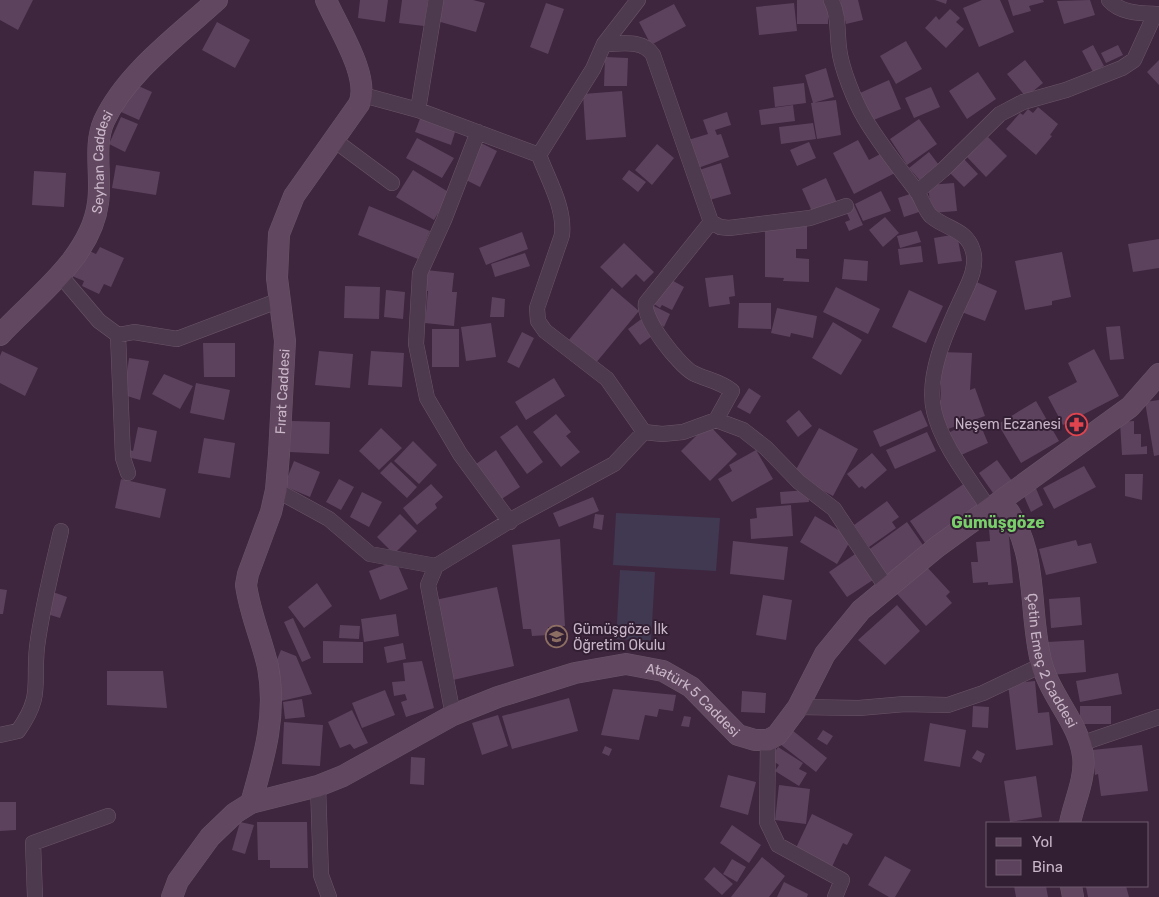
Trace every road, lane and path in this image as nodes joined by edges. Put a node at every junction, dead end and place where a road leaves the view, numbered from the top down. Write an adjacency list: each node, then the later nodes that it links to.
1 (217, 0): 18 (street, Seyhan Caddesi)
2 (326, 0): 9 (street)
3 (436, 0): 10 (street)
4 (638, 0): 8 (street)
5 (831, 0): 15 (street)
6 (1109, 0): 7 (street)
7 (1157, 14): 15 (street)
8 (604, 44): 13 (street); 17 (street)
9 (363, 95): 10 (street); 12 (street, Fırat Caddesi)
10 (418, 110): 11 (street)
11 (478, 132): 13 (street); 28 (street)
12 (334, 140): 14 (street); 19 (street, Fırat Caddesi)
13 (539, 155): 24 (street)
14 (392, 183)
15 (917, 192): 27 (street)
16 (846, 206): 17 (street)
17 (711, 222): 23 (street)
18 (60, 275): 20 (street, Seyhan Caddesi); 21 (street)
19 (280, 300): 21 (street); 26 (street, Fırat Caddesi)
20 (0, 334)
21 (118, 335): 25 (street)
22 (1159, 374): 27 (street)
23 (716, 420): 24 (street); 31 (street)
24 (644, 432): 28 (street)
25 (128, 473)
26 (276, 490): 30 (street); 40 (street, Fırat Caddesi)
27 (995, 506): 31 (street); 32 (street, Çetin Emeç 2 Caddesi)
28 (510, 522): 30 (street)
29 (62, 531): 36 (street)
30 (436, 566): 34 (street)
31 (886, 587): 33 (street)
32 (1042, 665): 33 (street); 38 (street, Çetin Emeç 2 Caddesi)
33 (798, 707): 37 (street)
34 (453, 715): 37 (street, Atatürk 5 Caddesi); 39 (street, Atatürk 5 Caddesi)
35 (1159, 717): 38 (street)
36 (0, 734)
37 (768, 740): 46 (street)
38 (1080, 744): 42 (street, Çetin Emeç 2 Caddesi)
39 (318, 786): 40 (street, Atatürk 5 Caddesi); 45 (street)
40 (251, 803): 44 (street)
41 (108, 816): 43 (street)
42 (1070, 822)
43 (35, 897)
44 (172, 897)
45 (330, 897)
46 (835, 897)

